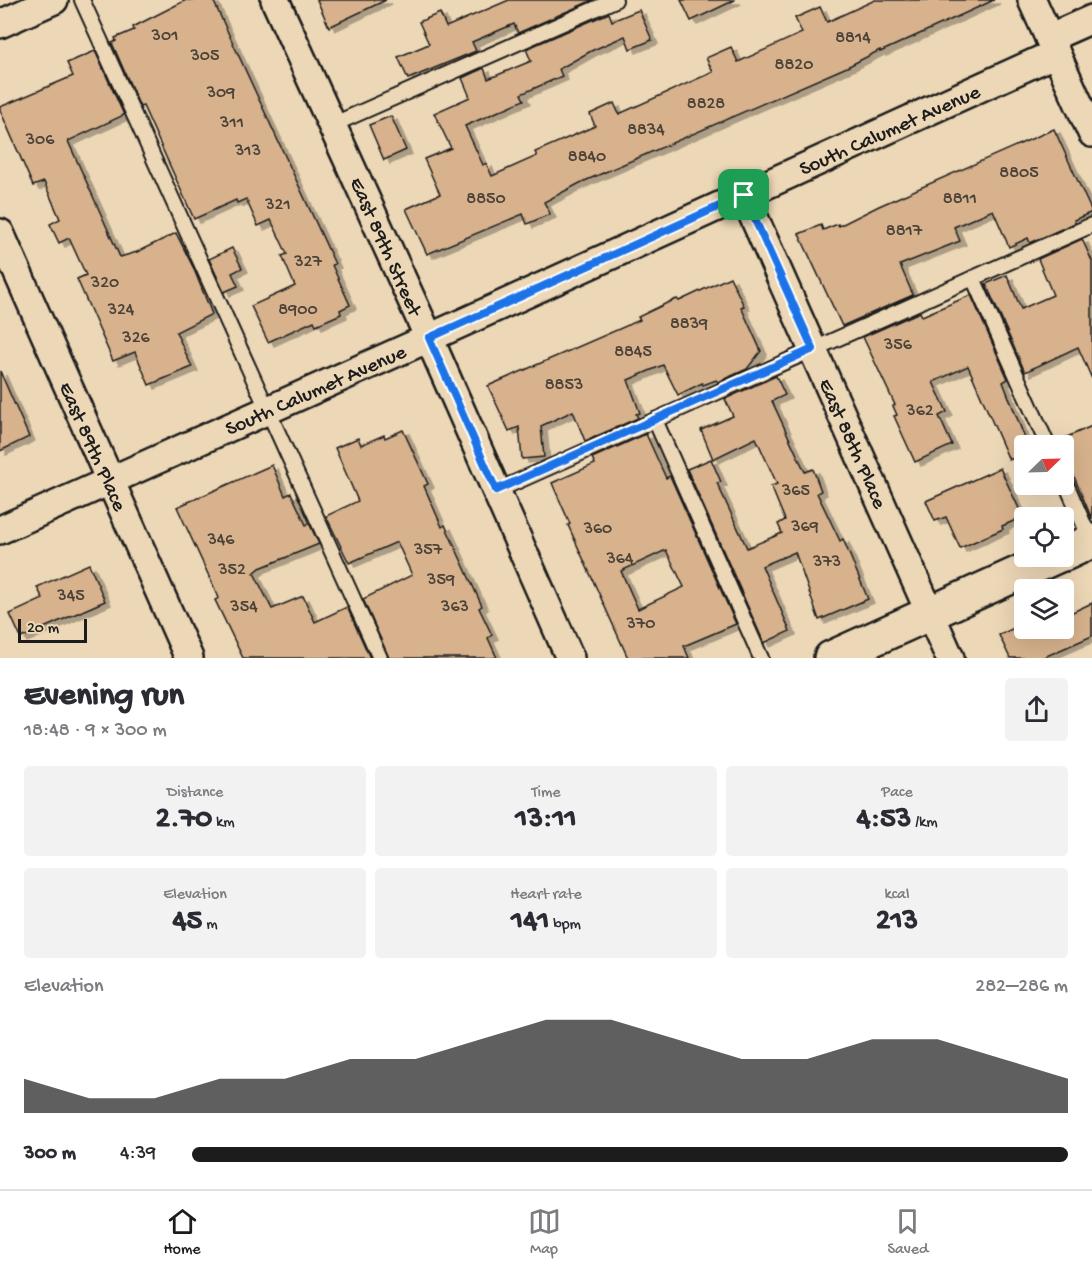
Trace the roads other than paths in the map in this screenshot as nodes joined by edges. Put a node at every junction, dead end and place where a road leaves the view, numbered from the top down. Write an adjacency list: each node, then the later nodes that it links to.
1 (54, 0): 7 (street)
2 (82, 0): 17 (lane)
3 (275, 0): 9 (street, East 89th Street)
4 (615, 0): 9 (lane)
5 (1032, 0): 8 (street)
6 (1092, 19): 8 (street, South Calumet Avenue)
7 (0, 24)
8 (1052, 45): 10 (street); 11 (street, South Calumet Avenue)
9 (332, 125): 15 (street, East 89th Street)
10 (1092, 133)
11 (744, 195): 15 (street, South Calumet Avenue); 16 (street, East 88th Place)
12 (1092, 225): 14 (lane)
13 (0, 233): 20 (street, East 89th Place)
14 (973, 278): 16 (lane); 19 (lane)
15 (429, 338): 17 (street, South Calumet Avenue); 21 (street, East 89th Street)
16 (813, 349): 18 (lane); 27 (street, East 88th Place)
17 (269, 410): 20 (street, South Calumet Avenue); 29 (lane)
18 (655, 420): 21 (lane); 31 (lane)
19 (1043, 435)
20 (109, 481): 23 (street, South Calumet Avenue); 28 (street, East 89th Place)
21 (496, 490): 30 (street, East 89th Street)
22 (1071, 495): 24 (lane)
23 (0, 530)
24 (1092, 541): 25 (street)
25 (1074, 549)
26 (1033, 567): 27 (street)
27 (931, 614): 32 (street); 33 (street, East 88th Place)
28 (189, 658)
29 (380, 658)
30 (570, 658)
31 (761, 658)
32 (831, 658)
33 (950, 658)

